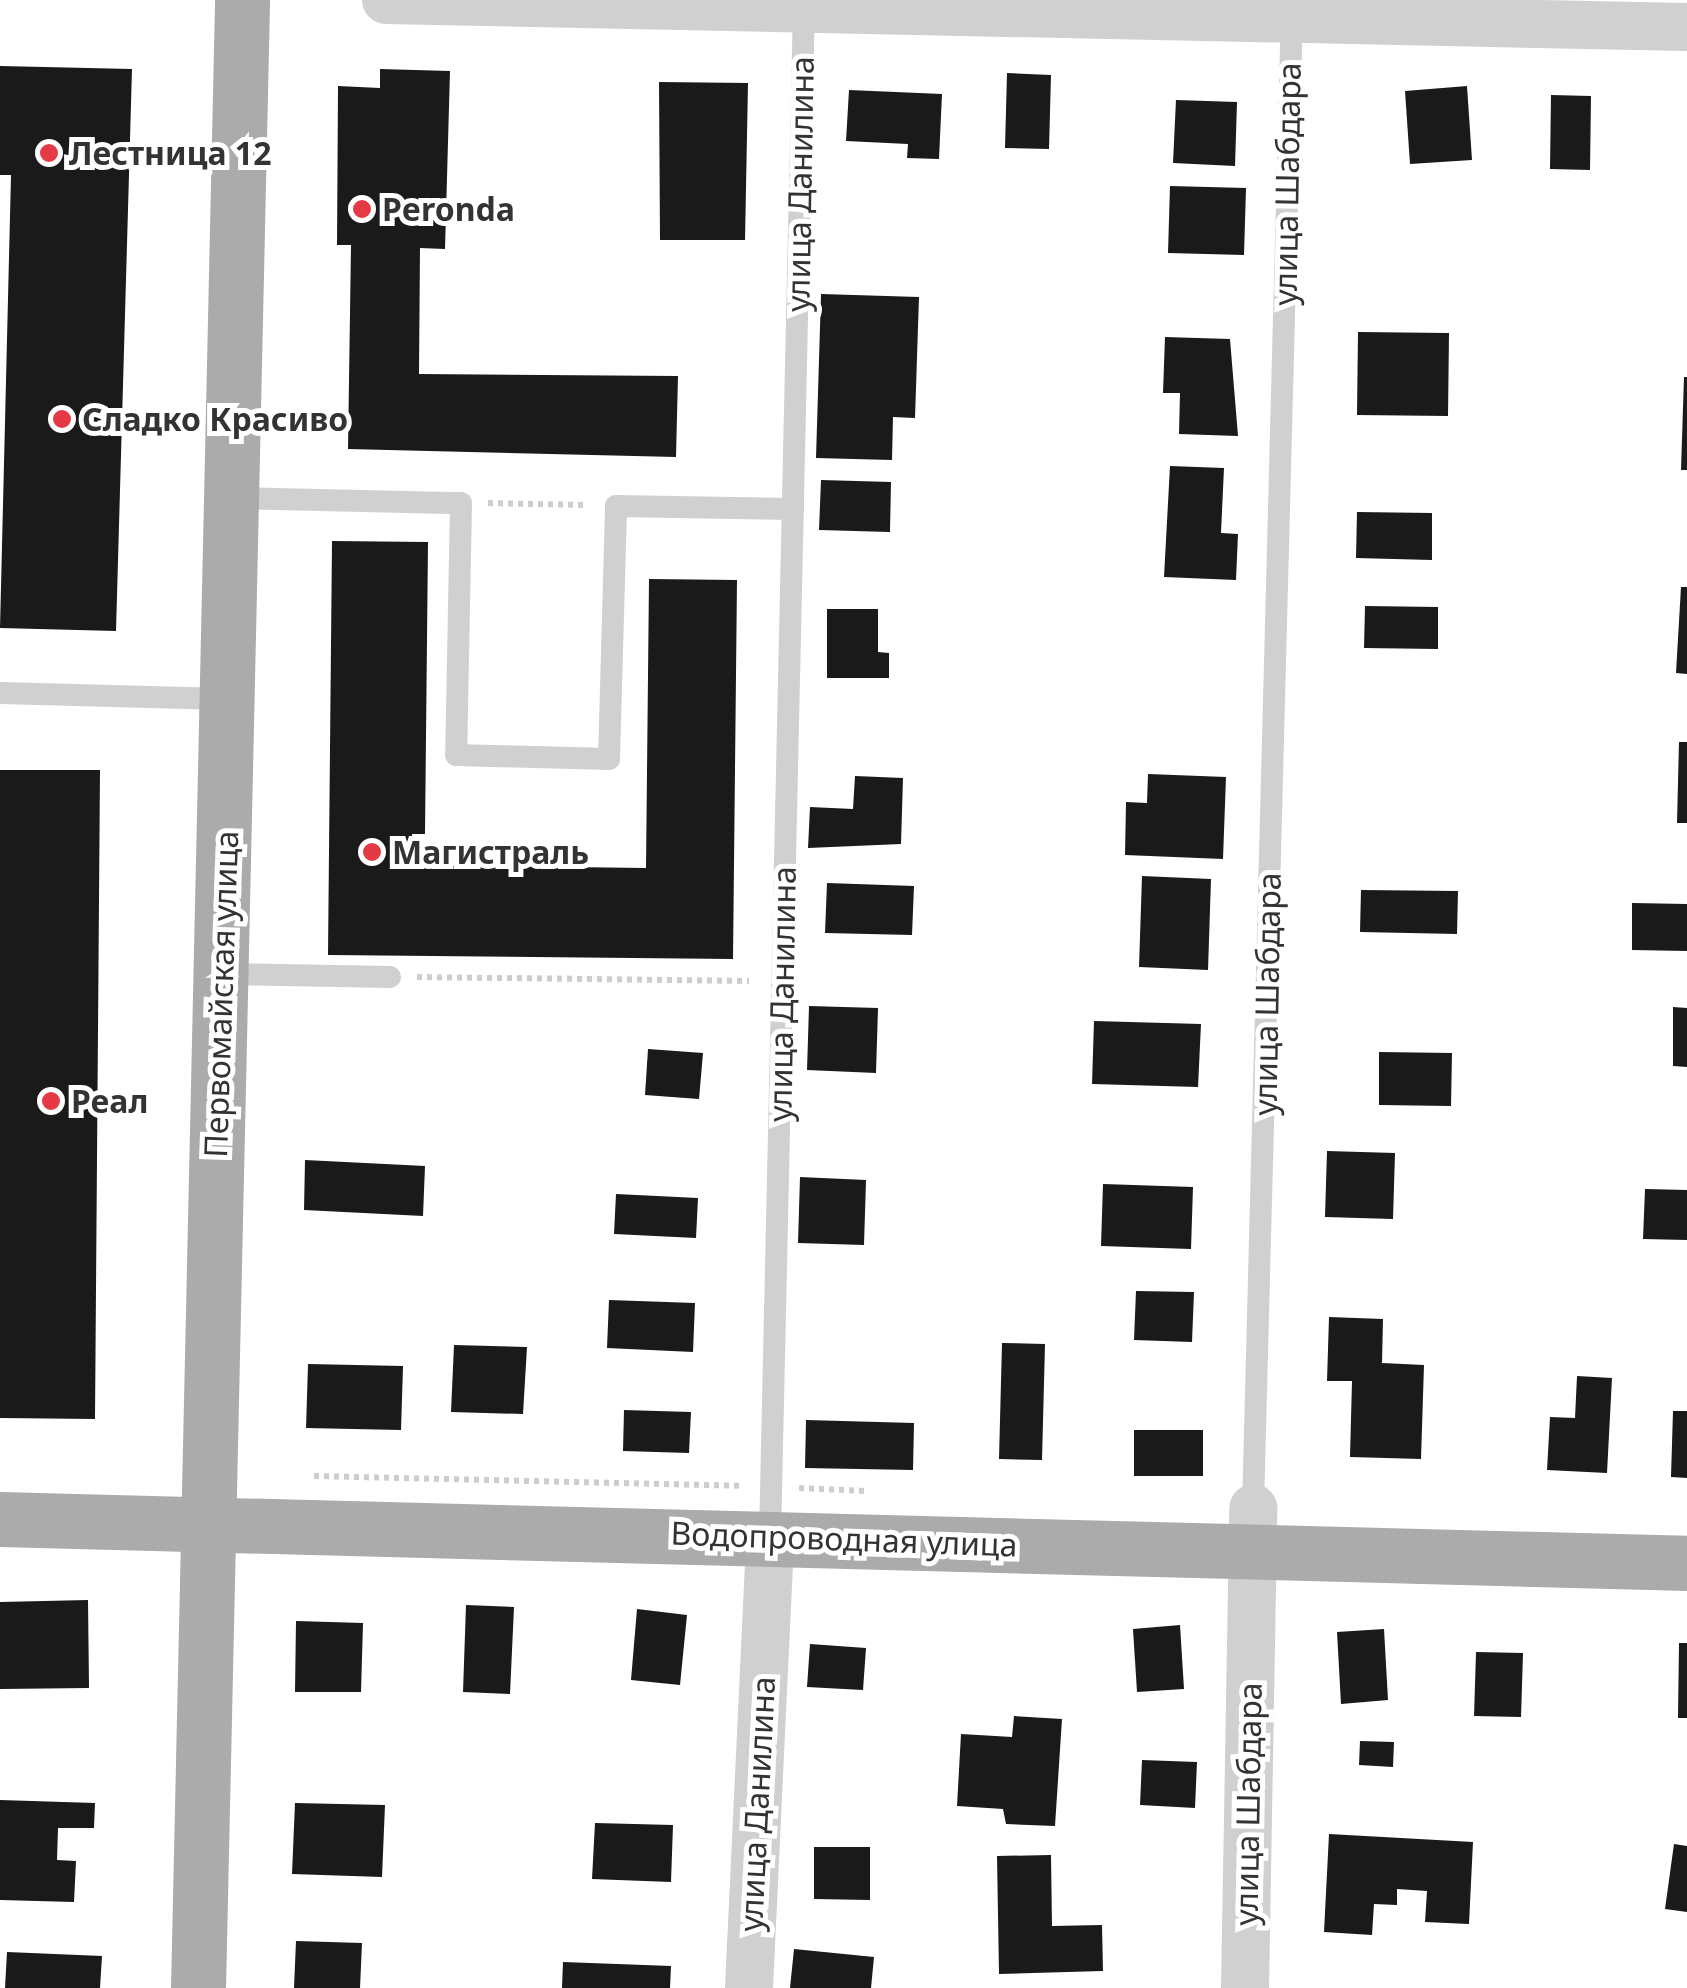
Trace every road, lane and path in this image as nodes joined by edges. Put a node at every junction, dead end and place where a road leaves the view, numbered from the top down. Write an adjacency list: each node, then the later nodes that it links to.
1 (242, 0): 6 (main road, Первомайская улица)
2 (386, 0): 3 (street)
3 (804, 4): 4 (street); 9 (lane, улица Данилина)
4 (1292, 10): 5 (street); 17 (lane, улица Шабдара)
5 (1687, 27)
6 (234, 498): 7 (lane); 11 (main road, Первомайская улица)
7 (460, 503): 8 (path); 8 (lane)
8 (616, 506): 9 (lane)
9 (793, 510): 18 (lane, улица Данилина)
10 (0, 692): 11 (lane)
11 (229, 700): 12 (main road, Первомайская улица)
12 (221, 974): 13 (lane); 16 (main road, Первомайская улица)
13 (390, 976): 14 (path)
14 (750, 982)
15 (0, 1519): 16 (main road, Водопроводная улица)
16 (206, 1522): 18 (main road, Водопроводная улица); 20 (main road, Первомайская улица)
17 (1253, 1529): 18 (main road, Водопроводная улица); 19 (main road, Водопроводная улица); 22 (street, улица Шабдара)
18 (770, 1537): 21 (street, улица Данилина)
19 (1687, 1562)
20 (198, 1988)
21 (749, 1988)
22 (1244, 1988)

